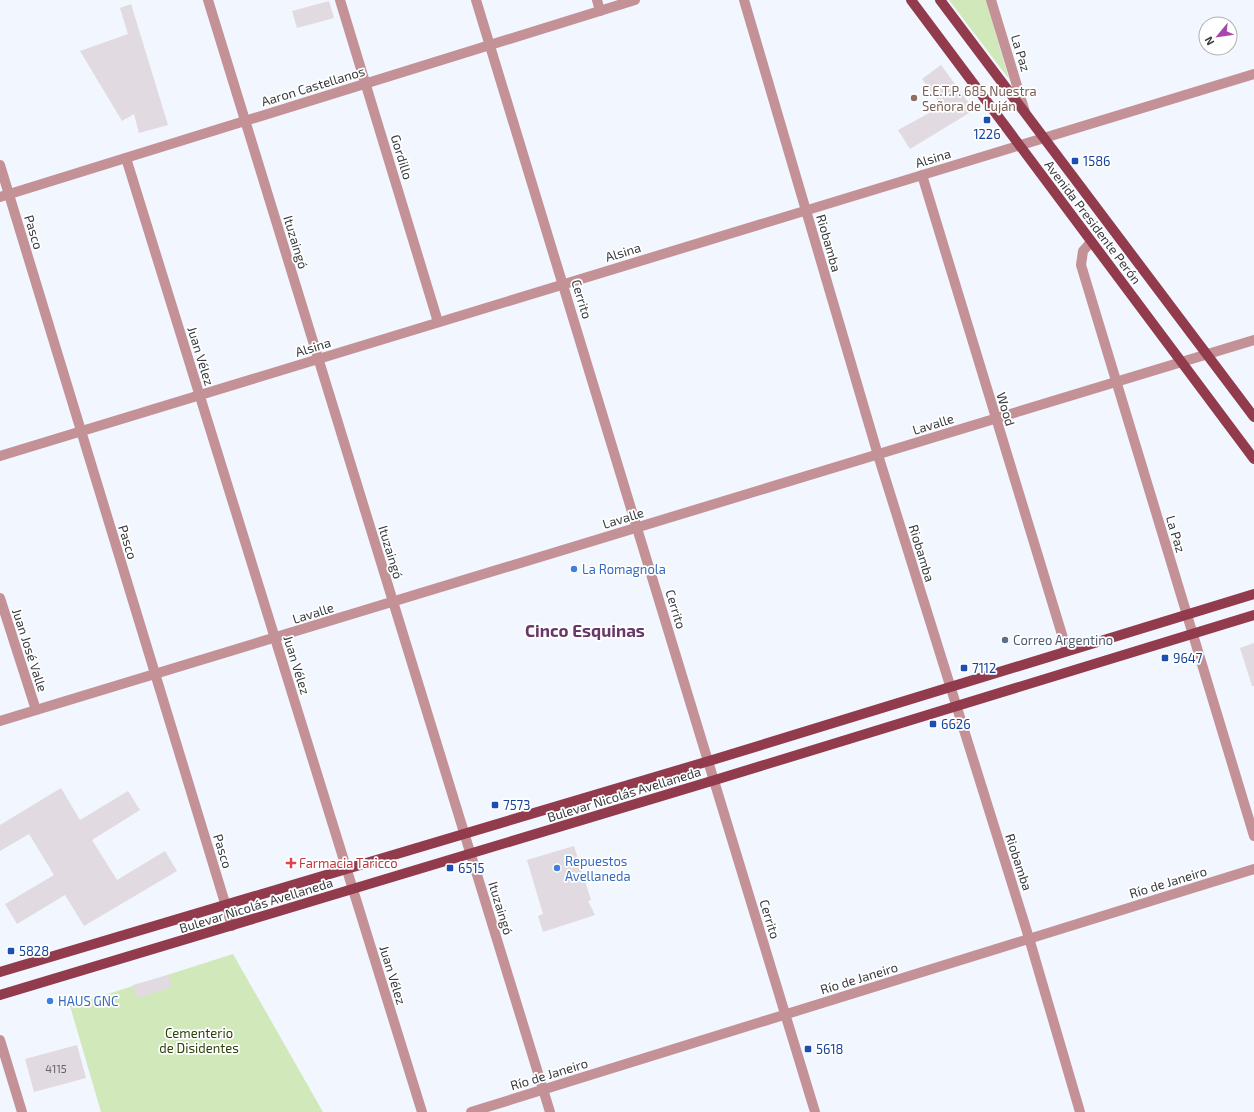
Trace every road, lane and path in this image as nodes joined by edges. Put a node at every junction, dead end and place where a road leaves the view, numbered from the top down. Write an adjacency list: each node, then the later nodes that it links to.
1 (208, 0): 15 (street, Ituzaingó)
2 (340, 0): 13 (street, Gordillo)
3 (476, 0): 11 (street, Cerrito)
4 (597, 0): 10 (street)
5 (635, 0): 10 (street, Aaron Castellanos)
6 (744, 0): 22 (street, Riobamba)
7 (911, 0): 17 (main road, Avenida Presidente Perón)
8 (940, 0): 14 (main road, Avenida Presidente Perón)
9 (991, 0): 14 (street, La Paz)
10 (600, 11): 11 (street, Aaron Castellanos)
11 (490, 45): 13 (street, Aaron Castellanos); 24 (street, Cerrito)
12 (1254, 74): 16 (street, Alsina)
13 (366, 83): 15 (street, Aaron Castellanos); 25 (street, Gordillo)
14 (1025, 114): 16 (main road, Avenida Presidente Perón)
15 (245, 121): 18 (street, Aaron Castellanos); 28 (street, Ituzaingó)
16 (1044, 138): 17 (street, Alsina); 27 (main road, Avenida Presidente Perón)
17 (1019, 145): 20 (street, Alsina); 23 (main road, Avenida Presidente Perón)
18 (126, 158): 21 (street, Aaron Castellanos); 31 (street, Juan Vélez)
19 (0, 165): 21 (street, Pasco)
20 (922, 175): 22 (street, Alsina); 33 (street, Wood)
21 (4, 195): 34 (street, Pasco)
22 (806, 210): 24 (street, Alsina); 35 (street, Riobamba)
23 (1091, 242): 29 (main road, Avenida Presidente Perón); 30 (street, La Paz)
24 (564, 284): 25 (street, Alsina); 38 (street, Cerrito)
25 (438, 322): 28 (street, Alsina)
26 (1254, 340): 27 (street, Lavalle)
27 (1207, 355): 29 (street, Lavalle); 32 (main road, Avenida Presidente Perón)
28 (318, 359): 31 (street, Alsina); 41 (street, Ituzaingó)
29 (1182, 362): 30 (street, Lavalle); 37 (main road, Avenida Presidente Perón)
30 (1116, 382): 33 (street, Lavalle); 42 (street, La Paz)
31 (200, 395): 34 (street, Alsina); 45 (street, Juan Vélez)
32 (1254, 417)
33 (996, 419): 35 (street, Lavalle); 46 (street, Wood)
34 (81, 431): 36 (street, Alsina); 47 (street, Pasco)
35 (878, 455): 38 (street, Lavalle); 48 (street, Riobamba)
36 (0, 456)
37 (1254, 459)
38 (638, 528): 41 (street, Lavalle); 52 (street, Cerrito)
39 (1254, 594): 42 (main road, Bulevar Nicolás Avellaneda)
40 (0, 598): 50 (street, Juan José Valle)
41 (393, 602): 45 (street, Lavalle); 54 (street, Ituzaingó)
42 (1187, 614): 44 (street, La Paz); 46 (main road, Bulevar Nicolás Avellaneda)
43 (1254, 615): 44 (main road, Bulevar Nicolás Avellaneda)
44 (1193, 634): 49 (main road, Bulevar Nicolás Avellaneda); 55 (street, La Paz)
45 (275, 638): 47 (street, Lavalle); 57 (street, Juan Vélez)
46 (1067, 651): 48 (main road, Bulevar Nicolás Avellaneda)
47 (155, 674): 50 (street, Lavalle); 60 (street, Pasco)
48 (950, 687): 49 (street, Riobamba); 52 (main road, Bulevar Nicolás Avellaneda)
49 (956, 707): 53 (main road, Bulevar Nicolás Avellaneda); 62 (street, Riobamba)
50 (36, 710): 51 (street, Lavalle)
51 (0, 721)
52 (709, 761): 53 (street, Cerrito); 54 (main road, Bulevar Nicolás Avellaneda)
53 (715, 780): 56 (main road, Bulevar Nicolás Avellaneda); 65 (street, Cerrito)
54 (464, 833): 56 (street, Ituzaingó); 57 (main road, Bulevar Nicolás Avellaneda)
55 (1254, 836)
56 (470, 854): 59 (main road, Bulevar Nicolás Avellaneda); 67 (street, Ituzaingó)
57 (346, 868): 59 (street, Juan Vélez); 60 (main road, Bulevar Nicolás Avellaneda)
58 (1254, 869): 62 (street, Río de Janeiro)
59 (353, 889): 61 (main road, Bulevar Nicolás Avellaneda); 69 (street, Juan Vélez)
60 (225, 904): 61 (street, Pasco); 63 (main road, Bulevar Nicolás Avellaneda)
61 (232, 926): 64 (main road, Bulevar Nicolás Avellaneda)
62 (1029, 938): 65 (street, Río de Janeiro); 73 (street, Riobamba)
63 (0, 972)
64 (0, 995)
65 (786, 1014): 67 (street, Río de Janeiro); 72 (street, Cerrito)
66 (0, 1040): 68 (street)
67 (543, 1090): 70 (street, Río de Janeiro); 71 (street, Ituzaingó)
68 (22, 1112)
69 (422, 1112)
70 (471, 1112)
71 (550, 1112)
72 (815, 1112)
73 (1080, 1112)

